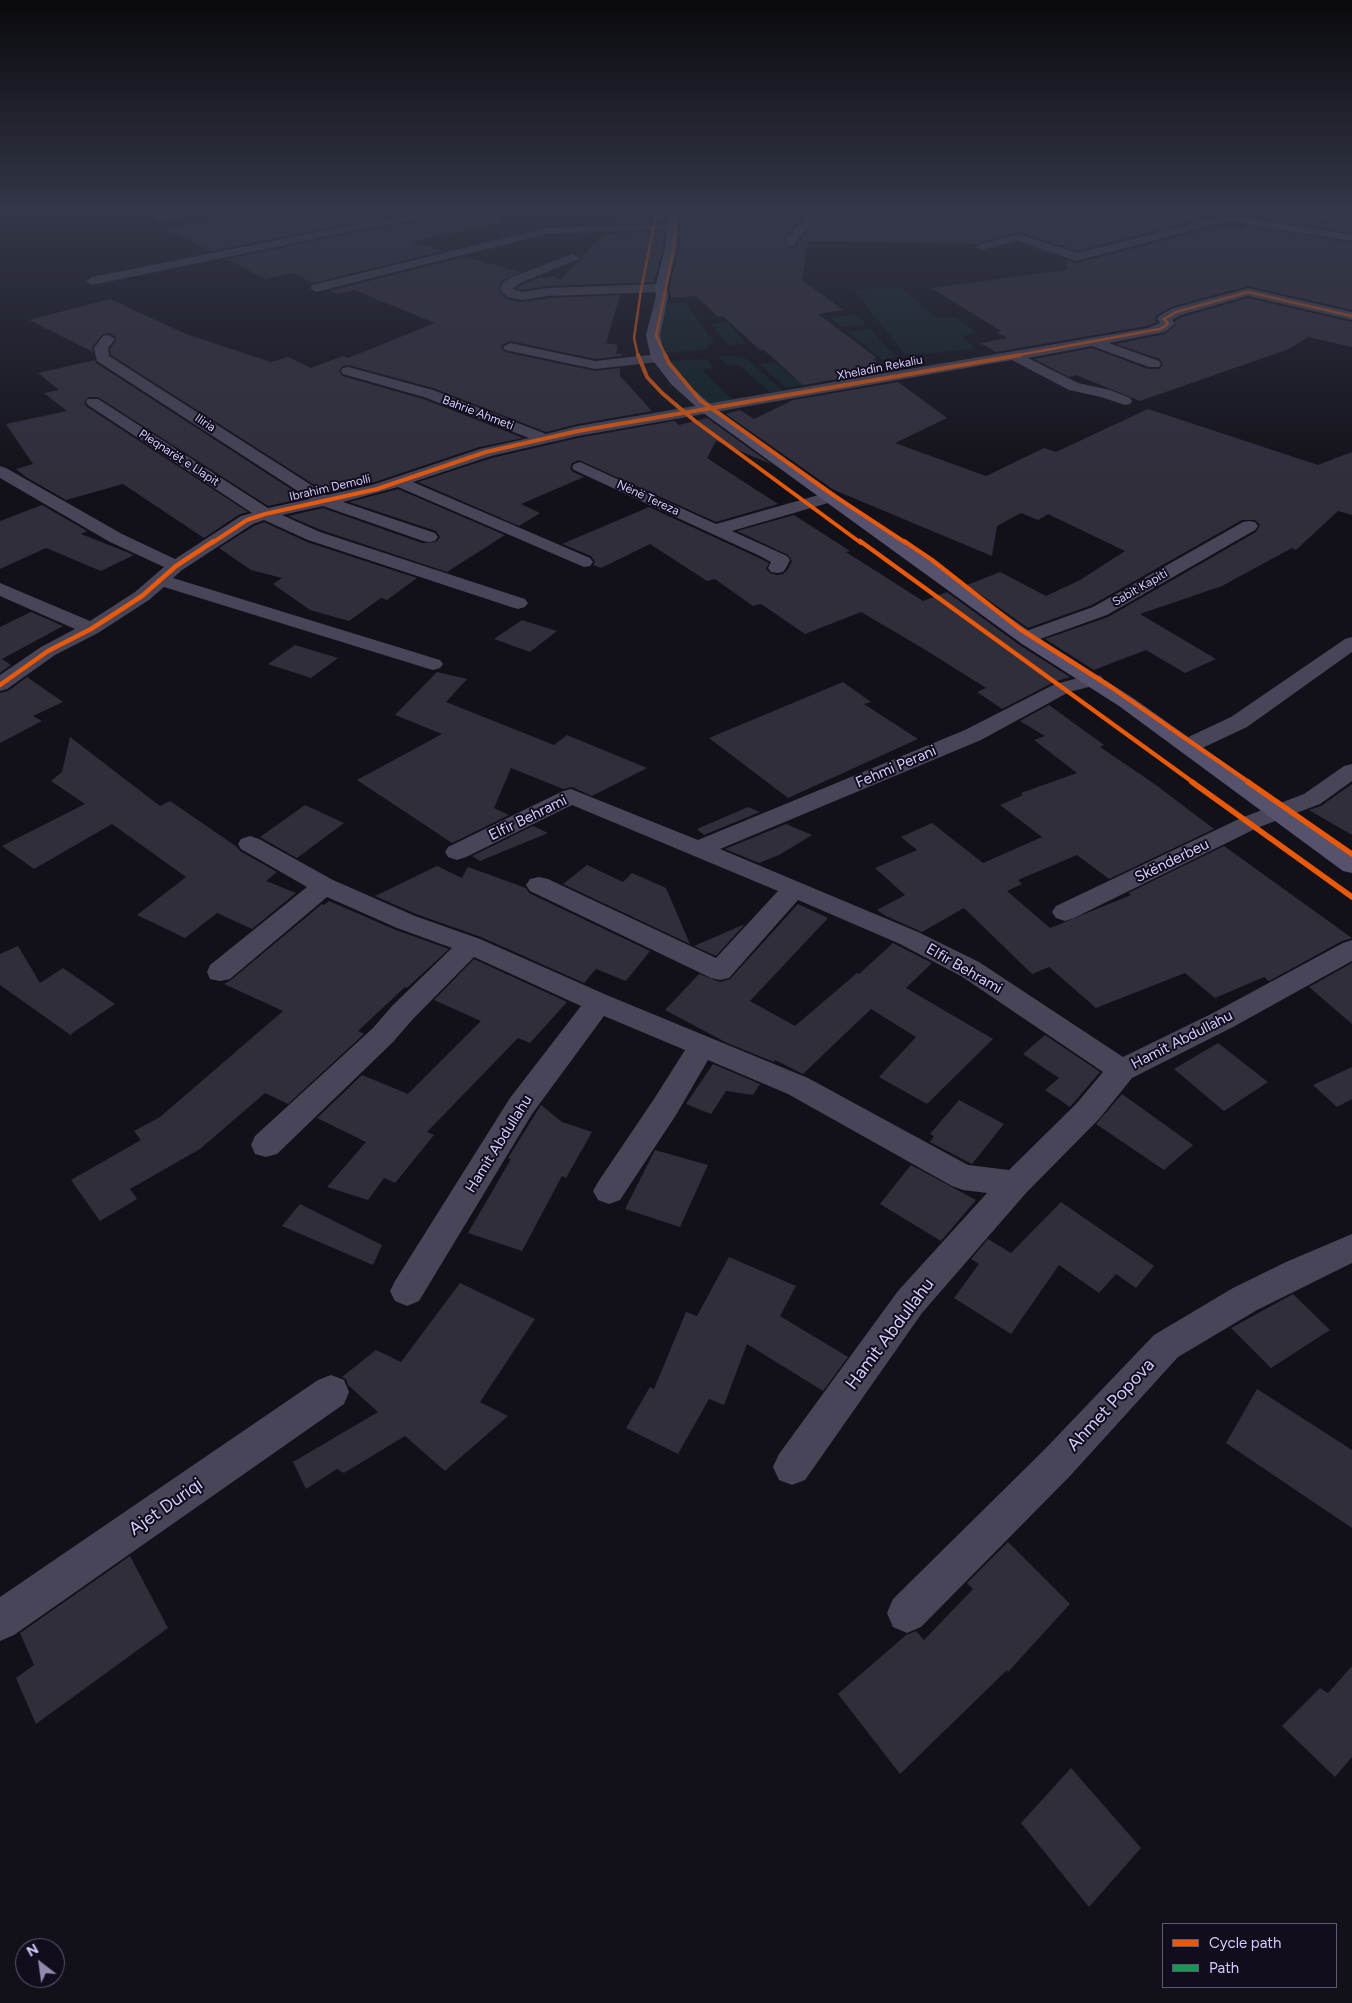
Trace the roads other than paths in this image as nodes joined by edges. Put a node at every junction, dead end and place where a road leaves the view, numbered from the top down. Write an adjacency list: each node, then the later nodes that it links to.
1 (660, 303): 9 (main road)
2 (1207, 303): 6 (street, Xheladin Rekaliu)
3 (1298, 303): 4 (street, Xheladin Rekaliu)
4 (1352, 316)
5 (108, 339): 20 (street, Iliria)
6 (1090, 341): 8 (street, Xheladin Rekaliu); 10 (street, Xheladin Rekaliu)
7 (510, 347): 9 (street)
8 (1012, 355): 13 (street); 14 (street, Xheladin Rekaliu)
9 (658, 358): 14 (main road)
10 (1154, 364)
11 (348, 370): 15 (street, Bahrie Ahmeti)
12 (93, 402): 21 (street, Pleqnarët e Llapit)
13 (1125, 402)
14 (708, 409): 15 (street, Ibrahim Demolli); 19 (main road)
15 (546, 439): 18 (street, Ibrahim Demolli)
16 (580, 467): 23 (street, Nënë Tereza)
17 (0, 471): 26 (street)
18 (399, 482): 20 (street, Ibrahim Demolli); 25 (street)
19 (830, 497): 23 (street); 32 (main road)
20 (325, 501): 21 (street, Ibrahim Demolli); 24 (street, Ibrahim Demolli)
21 (265, 514): 26 (street, Ibrahim Demolli); 30 (street, Ibrahim Demolli)
22 (1249, 526): 32 (street, Sabit Kapiti)
23 (715, 530): 27 (street, Nënë Tereza)
24 (429, 537)
25 (584, 562)
26 (176, 566): 28 (street, Ibrahim Demolli)
27 (776, 568)
28 (161, 580): 31 (street, Ibrahim Demolli); 34 (street)
29 (0, 590): 31 (street)
30 (518, 603)
31 (91, 629): 36 (street, Ibrahim Demolli)
32 (1028, 640): 35 (main road)
33 (1352, 644): 37 (street)
34 (433, 664)
35 (1094, 680): 37 (main road); 41 (street, Fehmi Perani)
36 (0, 684)
37 (1188, 746): 39 (main road)
38 (1352, 770): 39 (street, Skënderbeu)
39 (1280, 813): 43 (main road); 47 (street, Skënderbeu)
40 (250, 844): 45 (street)
41 (697, 850): 42 (street, Elfir Behrami); 46 (street, Elfir Behrami)
42 (457, 852)
43 (1352, 864)
44 (539, 885): 46 (street)
45 (324, 886): 48 (street); 50 (street)
46 (794, 889): 53 (street, Elfir Behrami)
47 (1065, 912)
48 (471, 945): 51 (street); 54 (street)
49 (1352, 948): 53 (street, Hamit Abdullahu)
50 (220, 972)
51 (599, 1003): 52 (street); 58 (street, Hamit Abdullahu)
52 (702, 1046): 55 (street); 56 (street)
53 (1122, 1070): 55 (street, Hamit Abdullahu)
54 (266, 1145)
55 (1015, 1184): 60 (street, Hamit Abdullahu)
56 (608, 1191)
57 (1352, 1248): 61 (street, Ahmet Popova)
58 (407, 1291)
59 (331, 1392): 62 (street, Ajet Duriqi)
60 (792, 1467)
61 (907, 1613)
62 (0, 1621)

